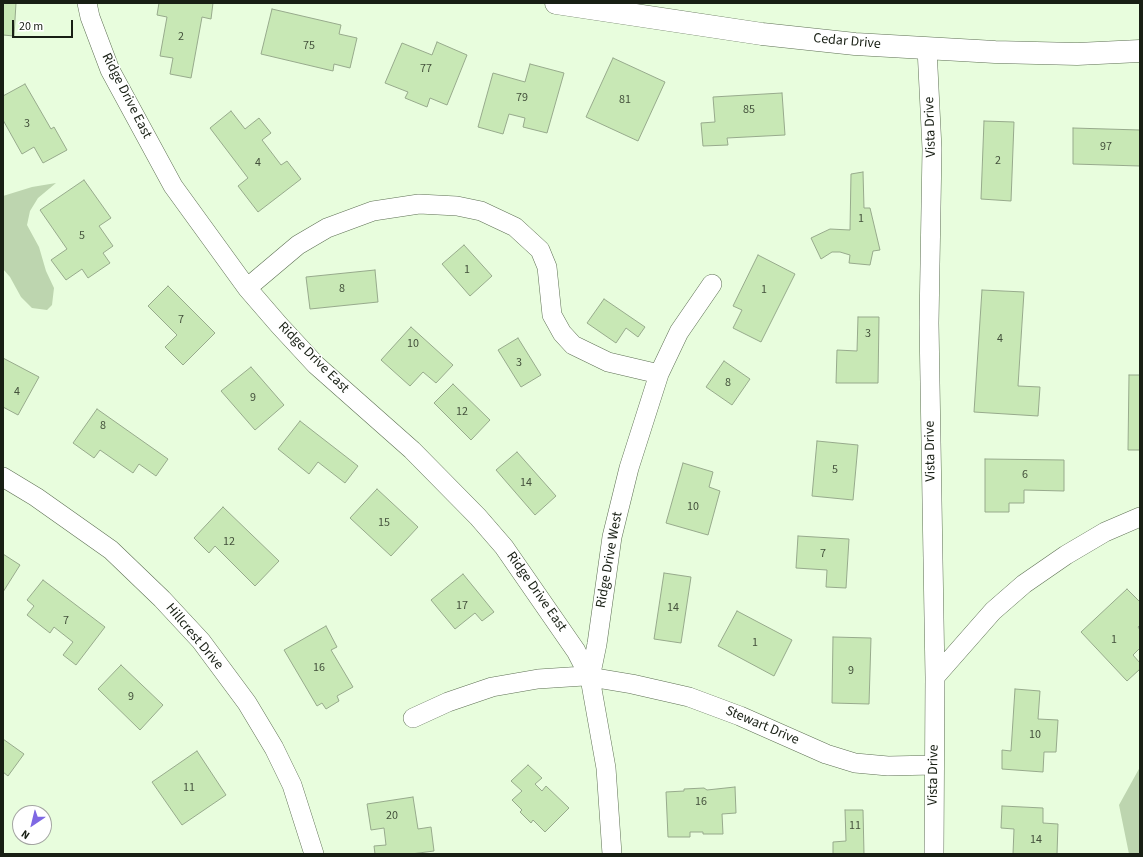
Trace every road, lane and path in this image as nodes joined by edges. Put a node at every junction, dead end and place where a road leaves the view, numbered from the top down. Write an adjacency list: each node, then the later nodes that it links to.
1 (87, 3): 6 (street, Ridge Drive East)
2 (556, 3): 3 (street, Cedar Drive)
3 (928, 48): 4 (street, Cedar Drive); 10 (street, Vista Drive)
4 (1140, 51)
5 (712, 284): 7 (street, Ridge Drive West)
6 (247, 288): 7 (street); 11 (street, Ridge Drive East)
7 (659, 374): 11 (street, Ridge Drive West)
8 (3, 477): 14 (street, Hillcrest Drive)
9 (1140, 517): 10 (street)
10 (935, 677): 13 (street, Vista Drive)
11 (590, 678): 12 (street, Stewart Drive); 13 (street, Stewart Drive); 15 (street, Ridge Drive West)
12 (413, 718)
13 (934, 765): 16 (street, Vista Drive)
14 (314, 854)
15 (612, 854)
16 (934, 854)

